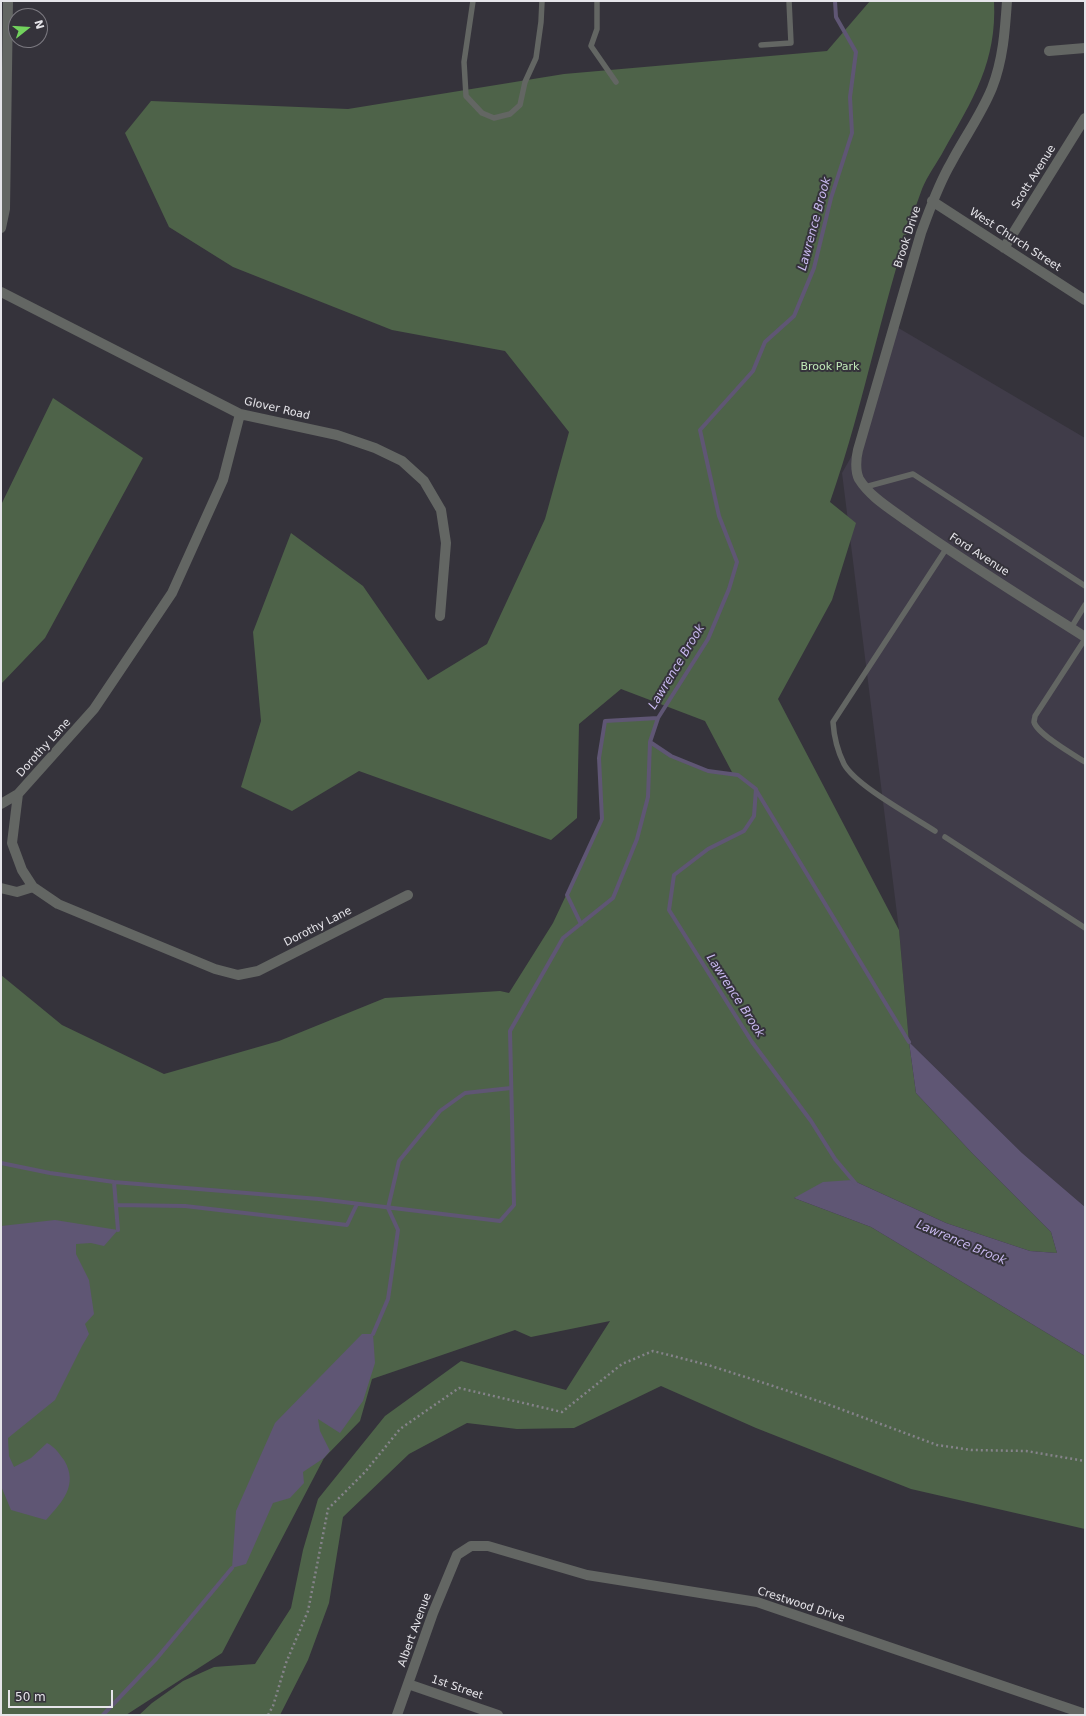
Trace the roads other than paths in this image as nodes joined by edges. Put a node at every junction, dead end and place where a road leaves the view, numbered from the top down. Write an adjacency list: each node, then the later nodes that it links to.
1 (8, 1): 13 (street)
2 (473, 1): 3 (lane)
3 (542, 1)
4 (597, 1): 10 (lane)
5 (789, 1): 7 (lane)
6 (1007, 1): 12 (street, Brook Drive)
7 (761, 45)
8 (1085, 48): 9 (street)
9 (1049, 51)
10 (616, 82)
11 (1085, 118): 14 (street, Scott Avenue)
12 (932, 201): 14 (street, West Church Street); 18 (street, Brook Drive)
13 (1, 228)
14 (1004, 248): 16 (street, West Church Street)
15 (1, 292): 17 (street, Glover Road)
16 (1085, 300)
17 (240, 414): 22 (street, Glover Road); 26 (street, Dorothy Lane)
18 (865, 487): 19 (street, Ford Avenue); 20 (lane)
19 (946, 549): 23 (street, Ford Avenue); 28 (lane)
20 (1085, 586)
21 (1085, 604): 23 (lane)
22 (440, 616)
23 (1071, 628): 24 (street, Ford Avenue)
24 (1085, 638): 25 (lane)
25 (1085, 762)
26 (18, 794): 27 (street); 30 (street, Dorothy Lane)
27 (1, 804)
28 (935, 831)
29 (945, 837): 33 (lane)
30 (33, 887): 31 (street); 32 (street, Dorothy Lane)
31 (1, 888)
32 (408, 895)
33 (1085, 928)
34 (457, 1555): 35 (street, Albert Avenue); 36 (street, Crestwood Drive)
35 (408, 1684): 37 (street, Albert Avenue); 38 (street, 1st Street)
36 (1085, 1714)
37 (397, 1715)
38 (498, 1715)

